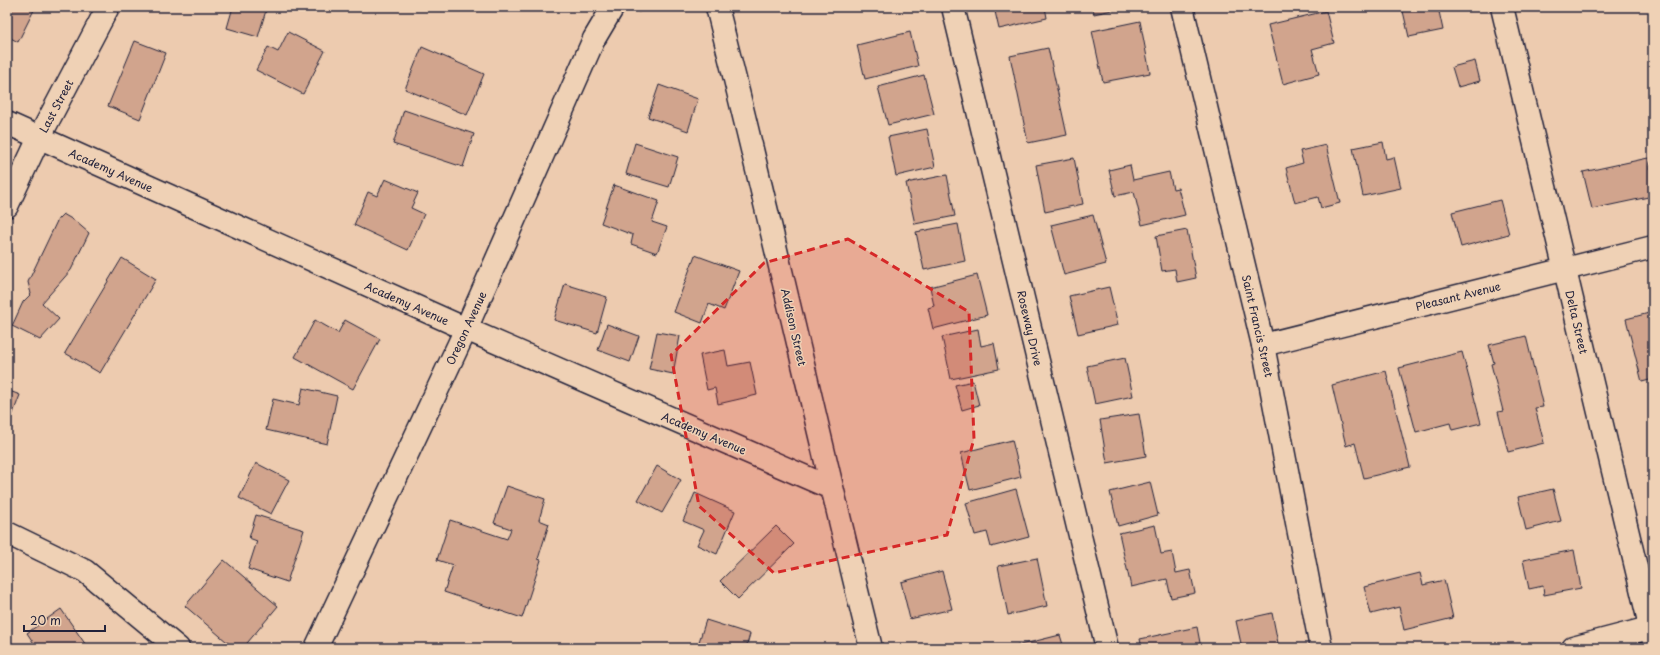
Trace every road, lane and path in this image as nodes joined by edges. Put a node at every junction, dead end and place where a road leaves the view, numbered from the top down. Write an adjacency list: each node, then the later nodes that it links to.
1 (108, 7): 8 (street, Last Street)
2 (613, 7): 12 (street, Oregon Avenue)
3 (717, 7): 14 (street, Addison Street)
4 (953, 7): 20 (street, Roseway Drive)
5 (1182, 7): 13 (street, Saint Francis Street)
6 (1502, 7): 11 (street, Delta Street)
7 (7, 123): 8 (street, Academy Avenue)
8 (39, 138): 9 (street, Last Street); 12 (street, Academy Avenue)
9 (7, 206)
10 (1653, 247): 11 (street, Pleasant Avenue)
11 (1564, 269): 13 (street, Pleasant Avenue); 16 (street, Delta Street)
12 (466, 329): 14 (street, Academy Avenue); 18 (street, Oregon Avenue)
13 (1263, 345): 21 (street, Saint Francis Street)
14 (831, 488): 19 (street, Addison Street)
15 (7, 533): 17 (street)
16 (1652, 631): 22 (street)
17 (178, 648)
18 (316, 648)
19 (871, 648)
20 (1107, 648)
21 (1321, 648)
22 (1573, 648)

